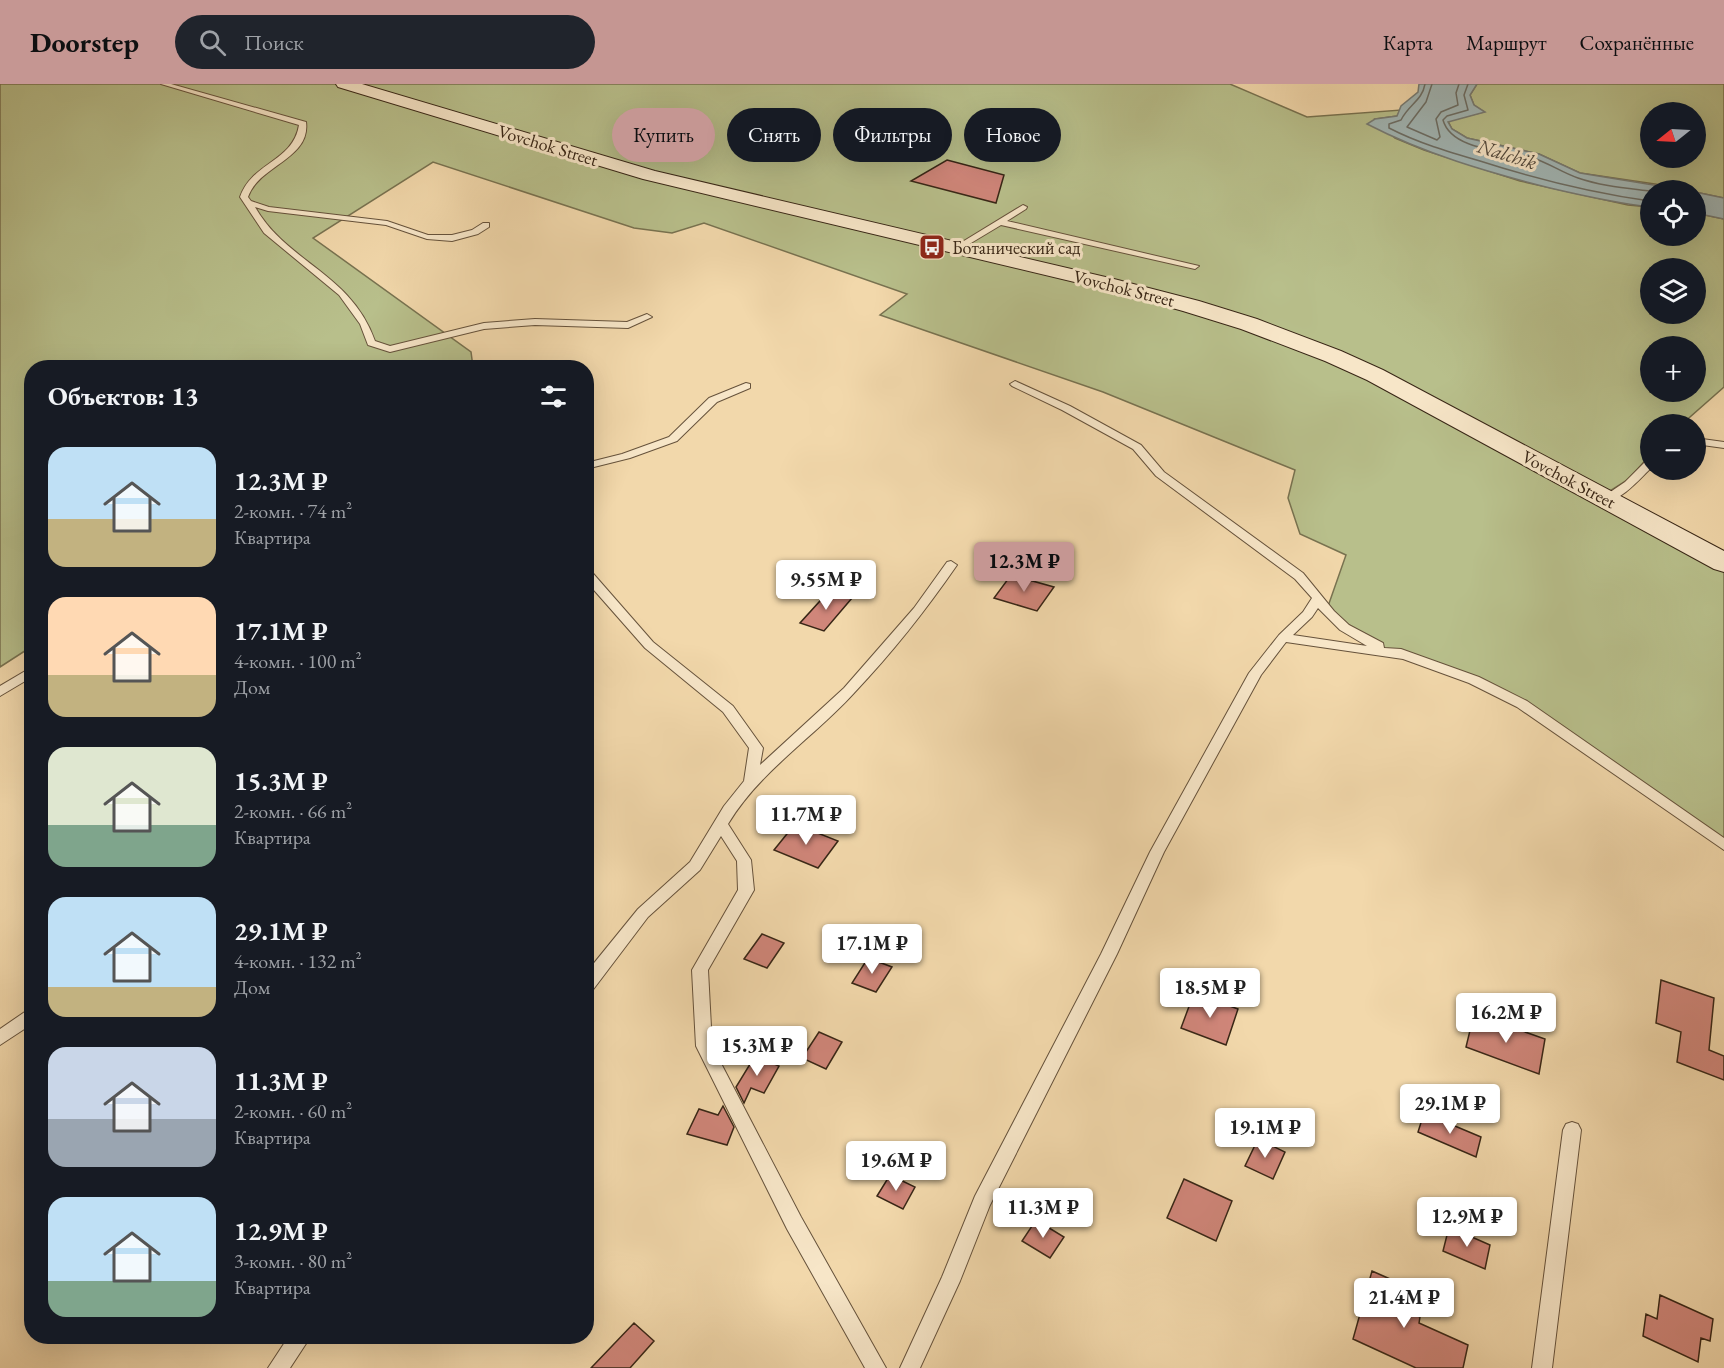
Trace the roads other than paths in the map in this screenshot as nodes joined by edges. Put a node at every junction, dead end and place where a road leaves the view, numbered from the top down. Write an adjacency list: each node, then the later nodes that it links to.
1 (164, 84): 3 (lane)
2 (344, 84): 7 (street, Vovchok Street)
3 (249, 203): 6 (lane); 9 (lane)
4 (1023, 207): 5 (lane)
5 (999, 222): 7 (lane); 8 (lane)
6 (486, 225)
7 (958, 247): 16 (street, Vovchok Street)
8 (1195, 266)
9 (647, 317)
10 (1015, 384): 20 (lane)
11 (746, 386): 14 (lane)
12 (1706, 443): 13 (lane)
13 (1724, 445)
14 (594, 464)
15 (1640, 473): 16 (lane)
16 (1607, 499): 17 (street, Vovchok Street)
17 (1724, 563)
18 (951, 565): 25 (lane)
19 (594, 582): 25 (lane)
20 (1318, 598): 21 (lane); 22 (lane)
21 (1283, 638): 22 (lane); 35 (lane)
22 (1405, 655): 27 (lane)
23 (24, 676): 24 (lane)
24 (0, 692)
25 (752, 782): 26 (lane)
26 (721, 825): 28 (lane); 34 (lane)
27 (1724, 845)
28 (594, 976)
29 (24, 1020): 30 (lane)
30 (0, 1038)
31 (1572, 1130): 36 (lane)
32 (295, 1344): 33 (lane)
33 (278, 1368)
34 (876, 1368)
35 (910, 1368)
36 (1542, 1368)

